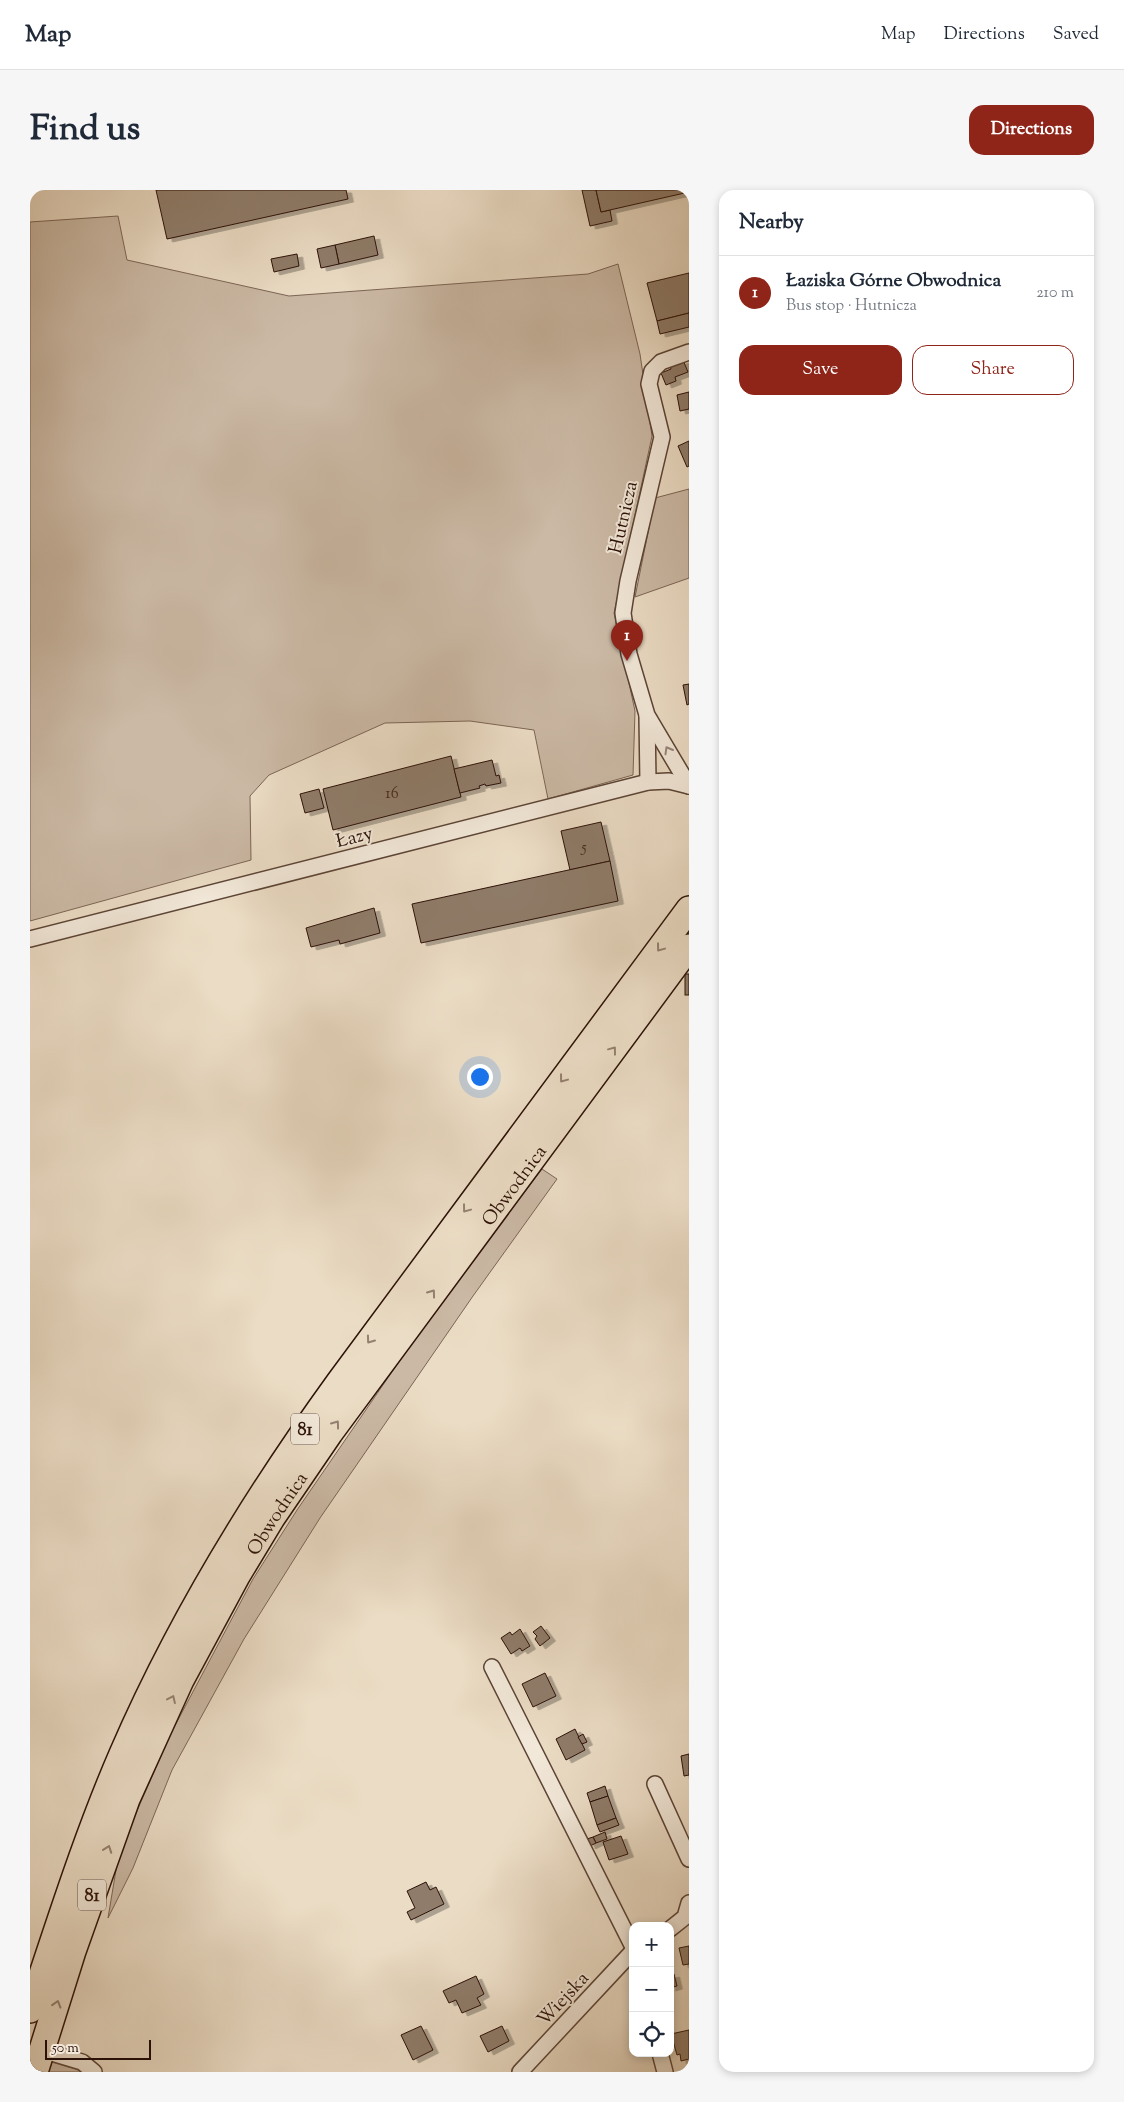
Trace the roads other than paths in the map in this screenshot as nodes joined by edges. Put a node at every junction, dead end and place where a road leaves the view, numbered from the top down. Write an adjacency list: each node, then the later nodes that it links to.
1 (689, 352): 2 (street, Hutnicza)
2 (647, 715): 3 (street); 4 (street, one-way to 2)
3 (648, 782): 4 (street, Łazy); 6 (street, Łazy)
4 (689, 786)
5 (689, 909): 15 (main road, Obwodnica / 81, one-way to 15)
6 (30, 939)
7 (689, 947): 17 (main road, Obwodnica / 81, one-way to 7)
8 (492, 1667): 13 (street)
9 (656, 1784): 10 (street)
10 (689, 1859)
11 (689, 1903): 12 (street)
12 (674, 1926)
13 (629, 1941)
14 (629, 1953): 19 (street, Wiejska)
15 (30, 2010)
16 (661, 2057): 20 (street)
17 (39, 2061): 18 (street)
18 (94, 2072)
19 (520, 2072)
20 (665, 2072)

